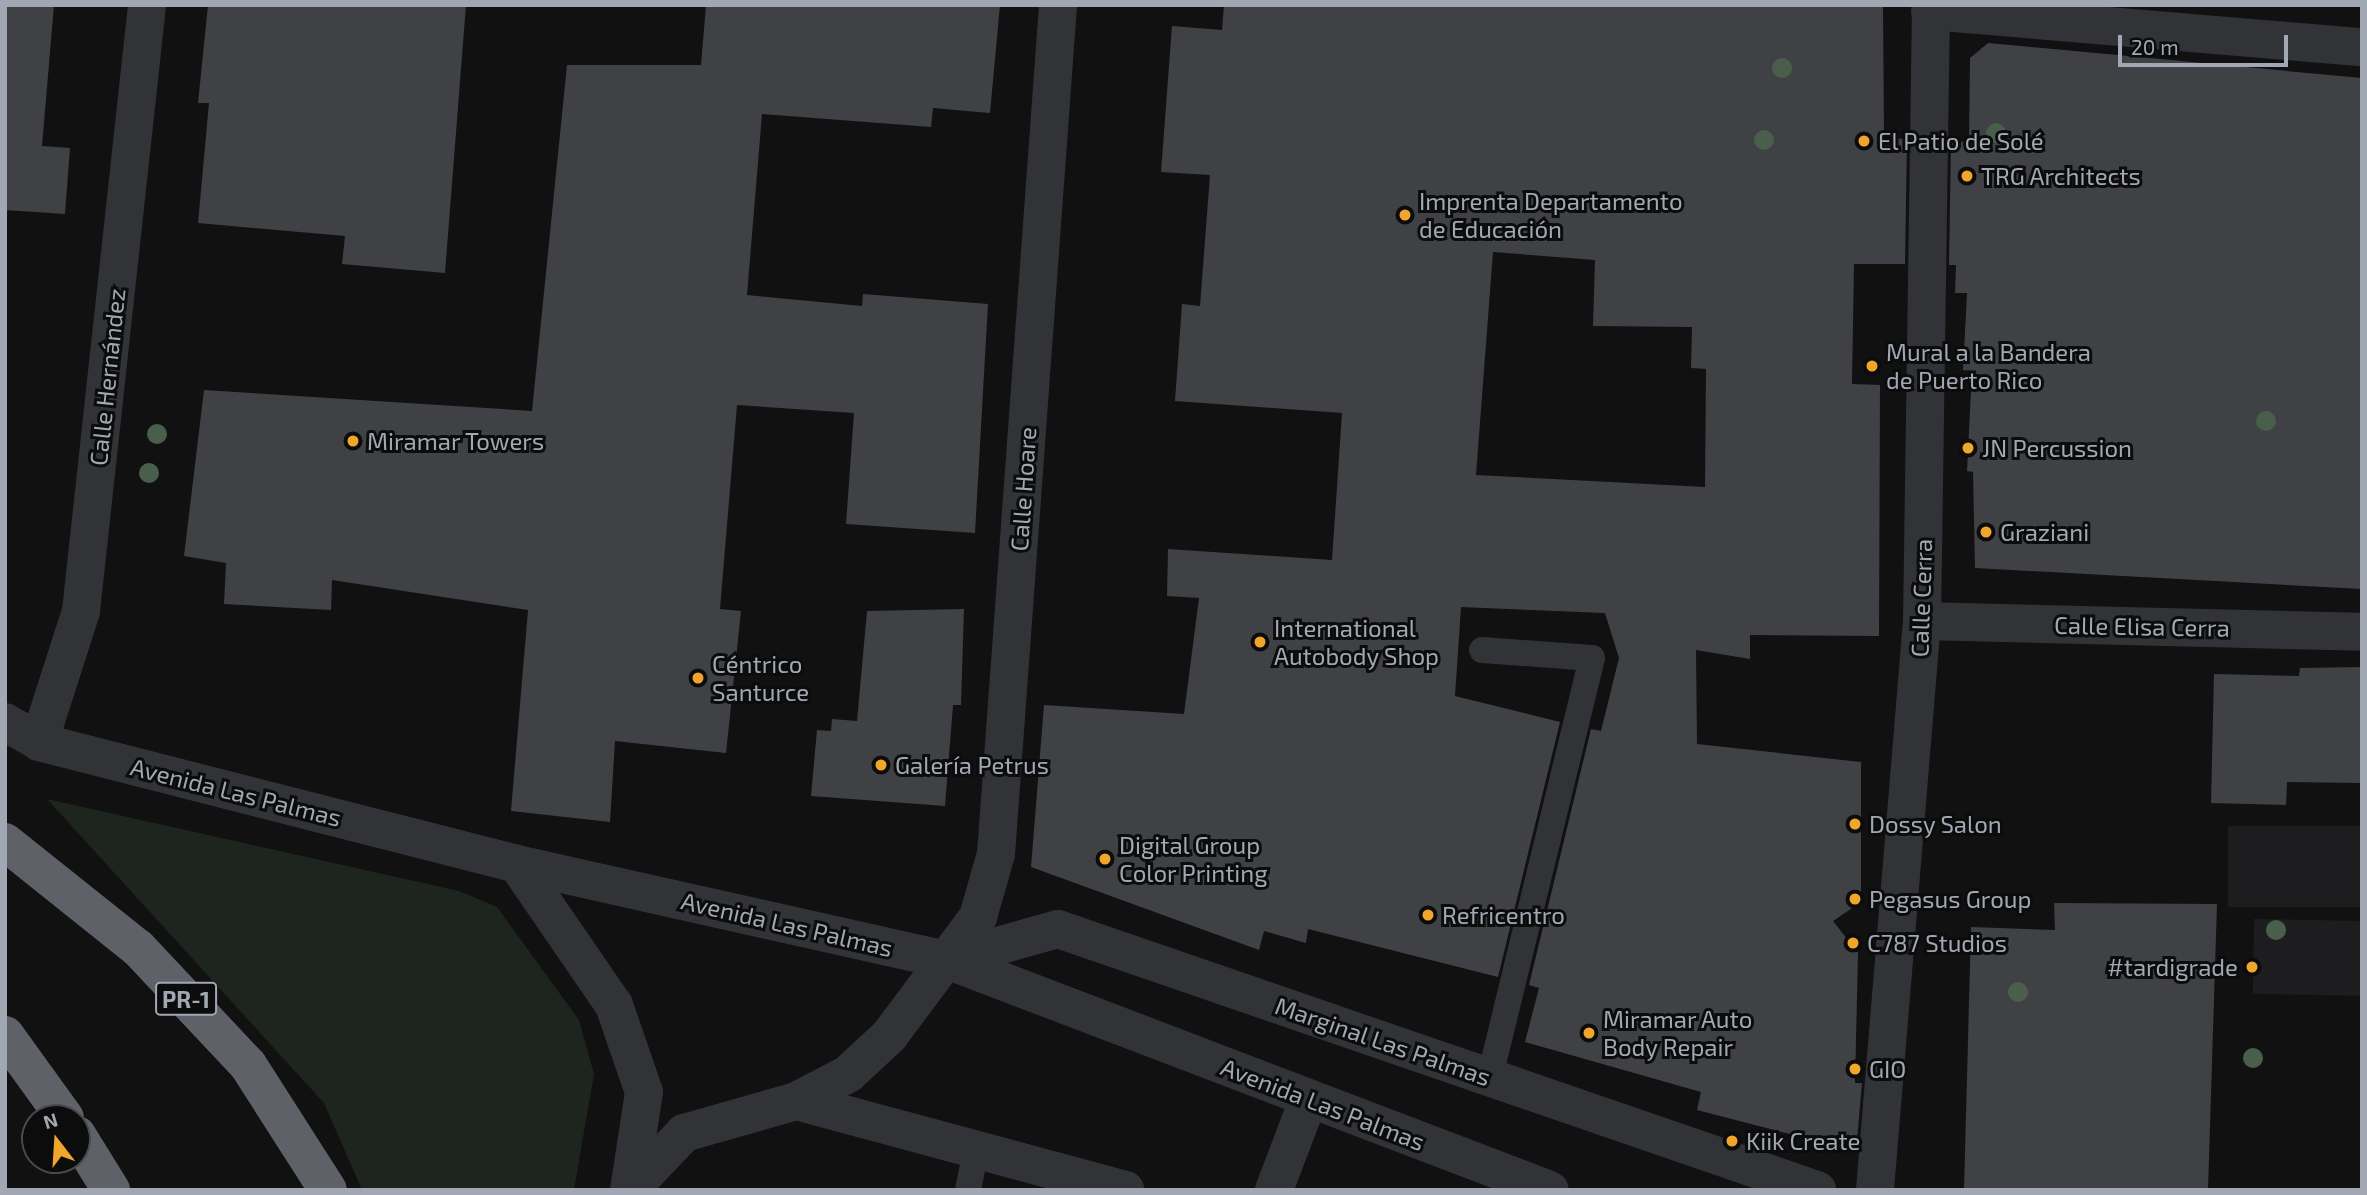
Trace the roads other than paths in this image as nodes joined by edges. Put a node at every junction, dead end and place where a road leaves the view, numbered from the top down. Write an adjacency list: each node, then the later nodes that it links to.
1 (146, 5): 9 (street, Calle Hernández)
2 (1058, 5): 12 (street, Calle Hoare)
3 (1931, 8): 4 (street); 5 (street, Calle Cerra)
4 (2362, 47)
5 (1922, 621): 6 (street, Calle Elisa Cerra); 28 (street, Calle Cerra)
6 (2362, 632)
7 (1482, 650): 14 (lane)
8 (5, 722): 9 (street, Avenida Las Palmas)
9 (39, 742): 11 (street, Avenida Las Palmas)
10 (5, 842): 21 (highway, PR-1)
11 (517, 864): 12 (street, Avenida Las Palmas); 22 (street)
12 (947, 960): 14 (street, Marginal Las Palmas); 15 (street, Avenida Las Palmas); 16 (street, Calle Hoare)
13 (5, 1035): 17 (highway)
14 (1490, 1077): 27 (street, Marginal Las Palmas)
15 (1309, 1098): 25 (street); 26 (street, Avenida Las Palmas)
16 (796, 1101): 18 (street); 22 (street, Calle Hoare)
17 (55, 1104)
18 (976, 1150): 23 (lane); 24 (street)
19 (91, 1158): 20 (highway)
20 (111, 1190)
21 (328, 1190)
22 (629, 1190)
23 (968, 1190)
24 (1125, 1190)
25 (1274, 1190)
26 (1550, 1190)
27 (1817, 1190)
28 (1875, 1190)

